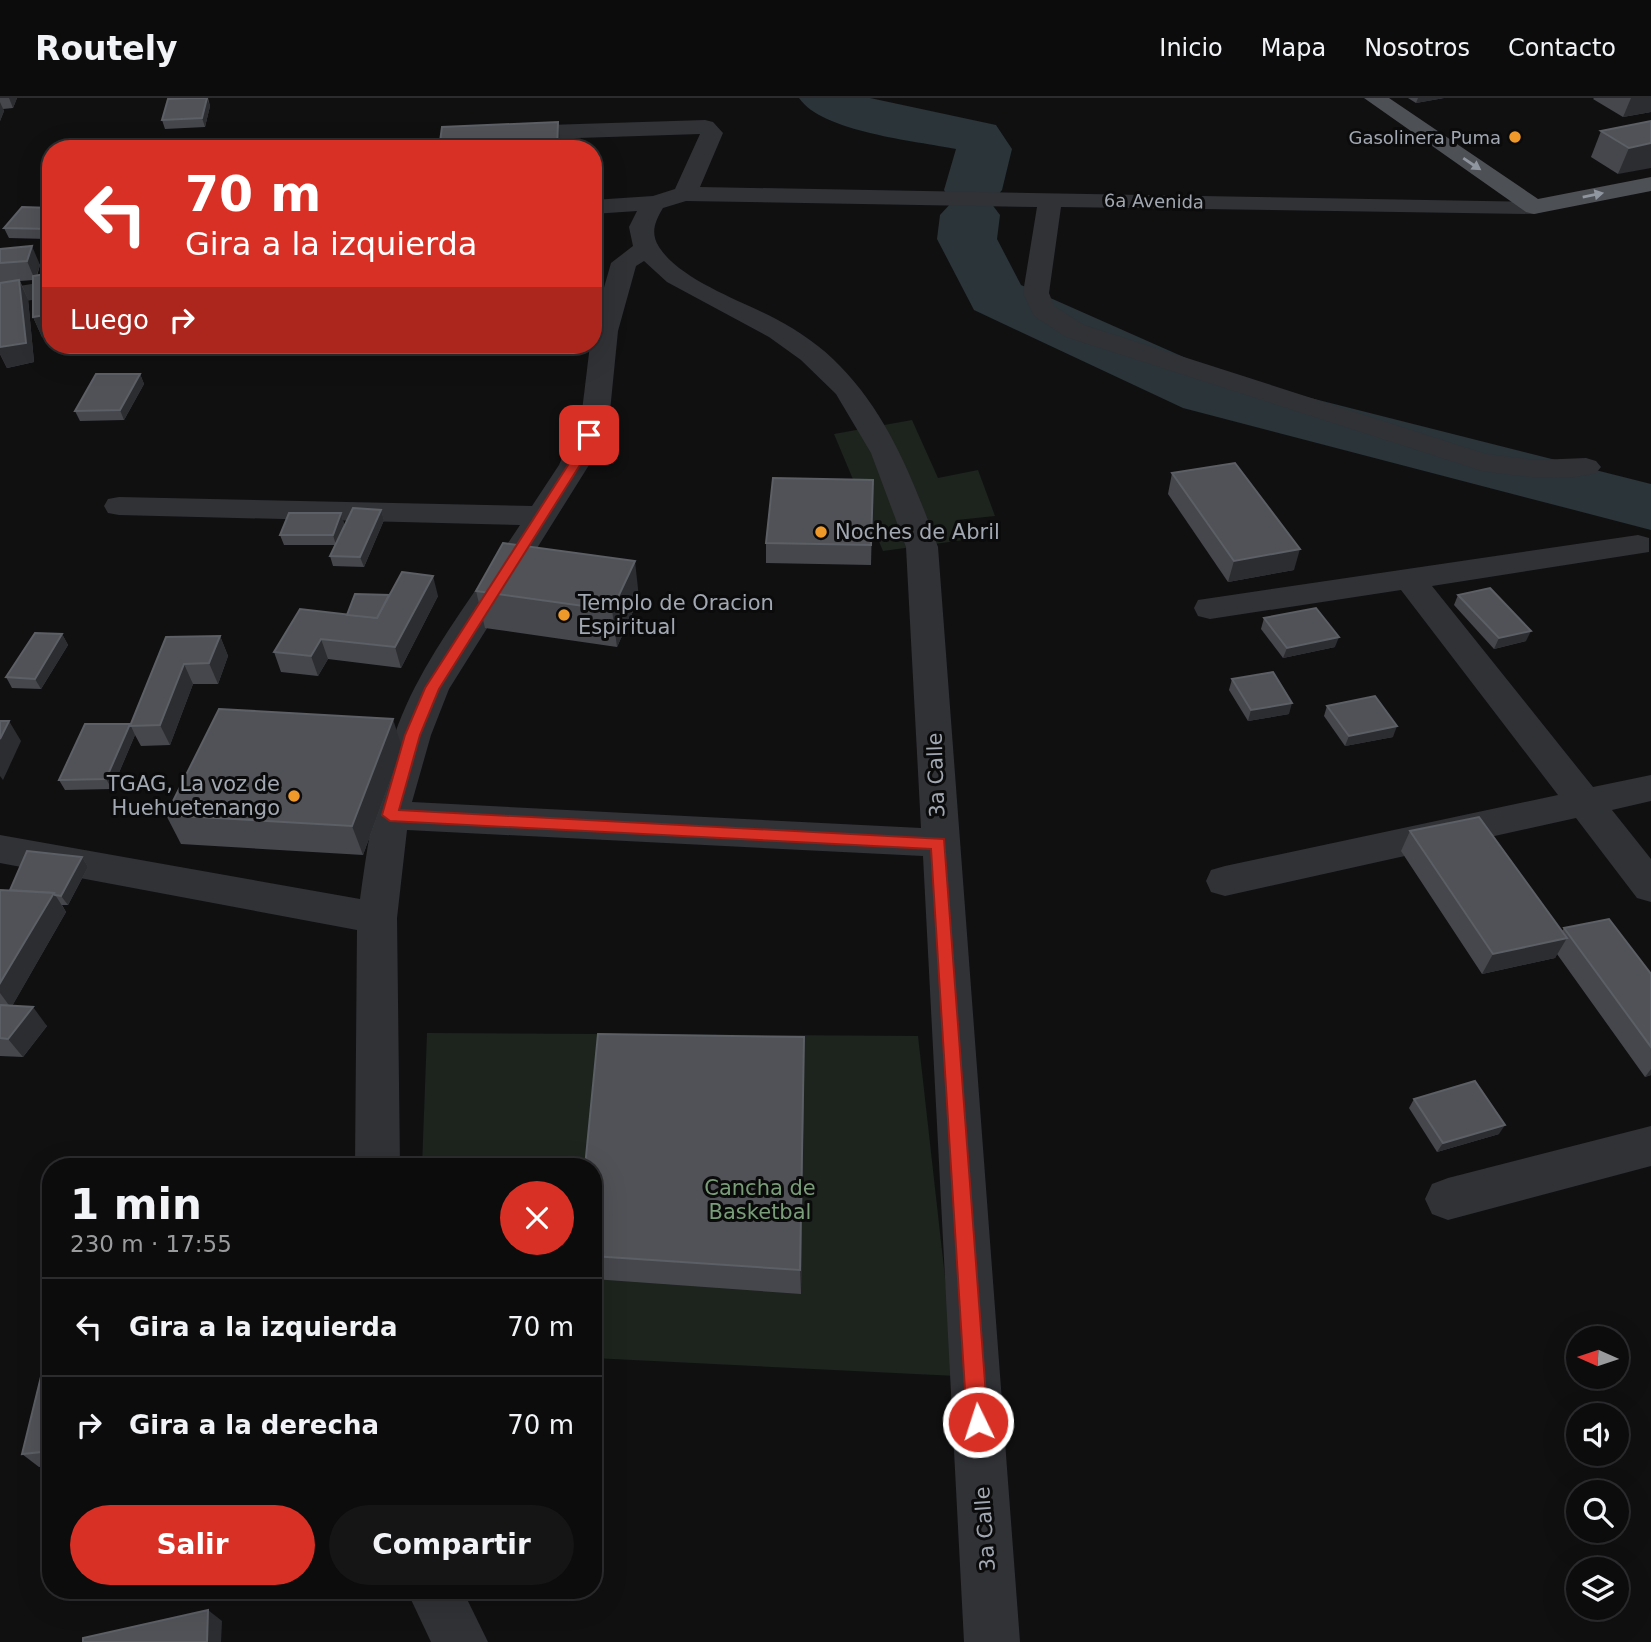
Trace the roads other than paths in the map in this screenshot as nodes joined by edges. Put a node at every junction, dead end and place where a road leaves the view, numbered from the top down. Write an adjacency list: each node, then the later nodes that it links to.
1 (1375, 98): 7 (main road, one-way to 7)
2 (548, 132): 4 (street)
3 (1651, 184): 7 (main road, 6a Avenida, one-way to 3)
4 (670, 198): 5 (street, 6a Avenida); 6 (street, 6a Avenida); 8 (street)
5 (1050, 199): 7 (street, 6a Avenida); 13 (street)
6 (602, 207)
7 (1534, 207)
8 (646, 247): 11 (street); 22 (street, 3a Calle)
9 (42, 290): 10 (street)
10 (0, 297)
11 (602, 324)
12 (598, 354): 15 (street)
13 (1586, 467)
14 (119, 506): 15 (street)
15 (539, 516): 21 (street)
16 (1638, 544): 17 (street)
17 (1410, 580): 18 (street); 20 (street)
18 (1210, 608)
19 (1651, 788): 20 (street)
20 (1585, 802): 24 (street); 25 (street)
21 (390, 815): 22 (street); 26 (street)
22 (939, 843): 32 (street, 3a Calle)
23 (0, 849): 26 (street)
24 (1224, 881)
25 (1651, 887)
26 (377, 918): 28 (street)
27 (1651, 1146): 29 (street)
28 (378, 1158)
29 (1448, 1199)
30 (438, 1599): 31 (street)
31 (460, 1642)
32 (992, 1642)

